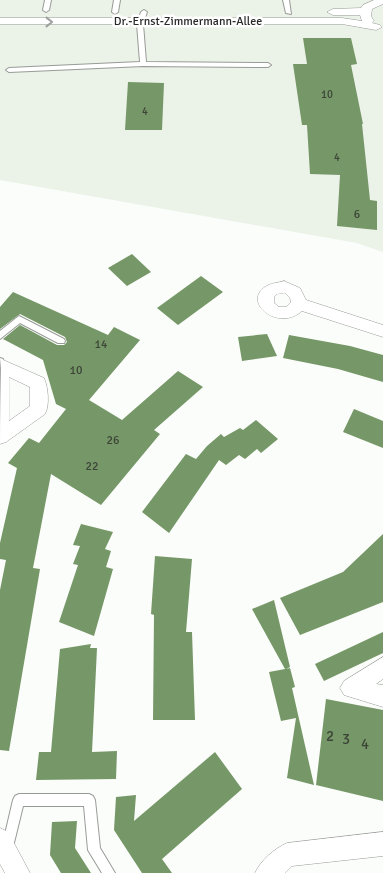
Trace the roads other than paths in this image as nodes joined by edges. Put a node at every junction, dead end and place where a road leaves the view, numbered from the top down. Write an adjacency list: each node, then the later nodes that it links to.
1 (286, 0): 6 (lane)
2 (383, 0): 5 (street)
3 (47, 5): 4 (street, Dr.-Ernst-Zimmermann-Allee); 8 (street, Dr.-Ernst-Zimmermann-Allee)
4 (116, 6): 7 (street, Dr.-Ernst-Zimmermann-Allee)
5 (365, 10): 6 (street, Dr.-Ernst-Zimmermann-Allee); 9 (street)
6 (289, 13): 7 (street, Dr.-Ernst-Zimmermann-Allee)
7 (142, 17): 8 (street, Dr.-Ernst-Zimmermann-Allee, one-way to 7); 9 (street, Dr.-Ernst-Zimmermann-Allee); 10 (lane)
8 (1, 19)
9 (379, 28)
10 (143, 64): 11 (lane); 12 (lane)
11 (268, 66)
12 (9, 70)
13 (299, 304): 14 (street)
14 (383, 331)
15 (0, 336): 16 (lane)
16 (61, 341)
17 (0, 364): 18 (street); 18 (street)
18 (0, 437)
19 (383, 667): 20 (street)
20 (383, 696)
21 (383, 844): 25 (street)
22 (4, 846): 23 (street); 24 (lane)
23 (18, 873)
24 (109, 873)
25 (267, 873)

